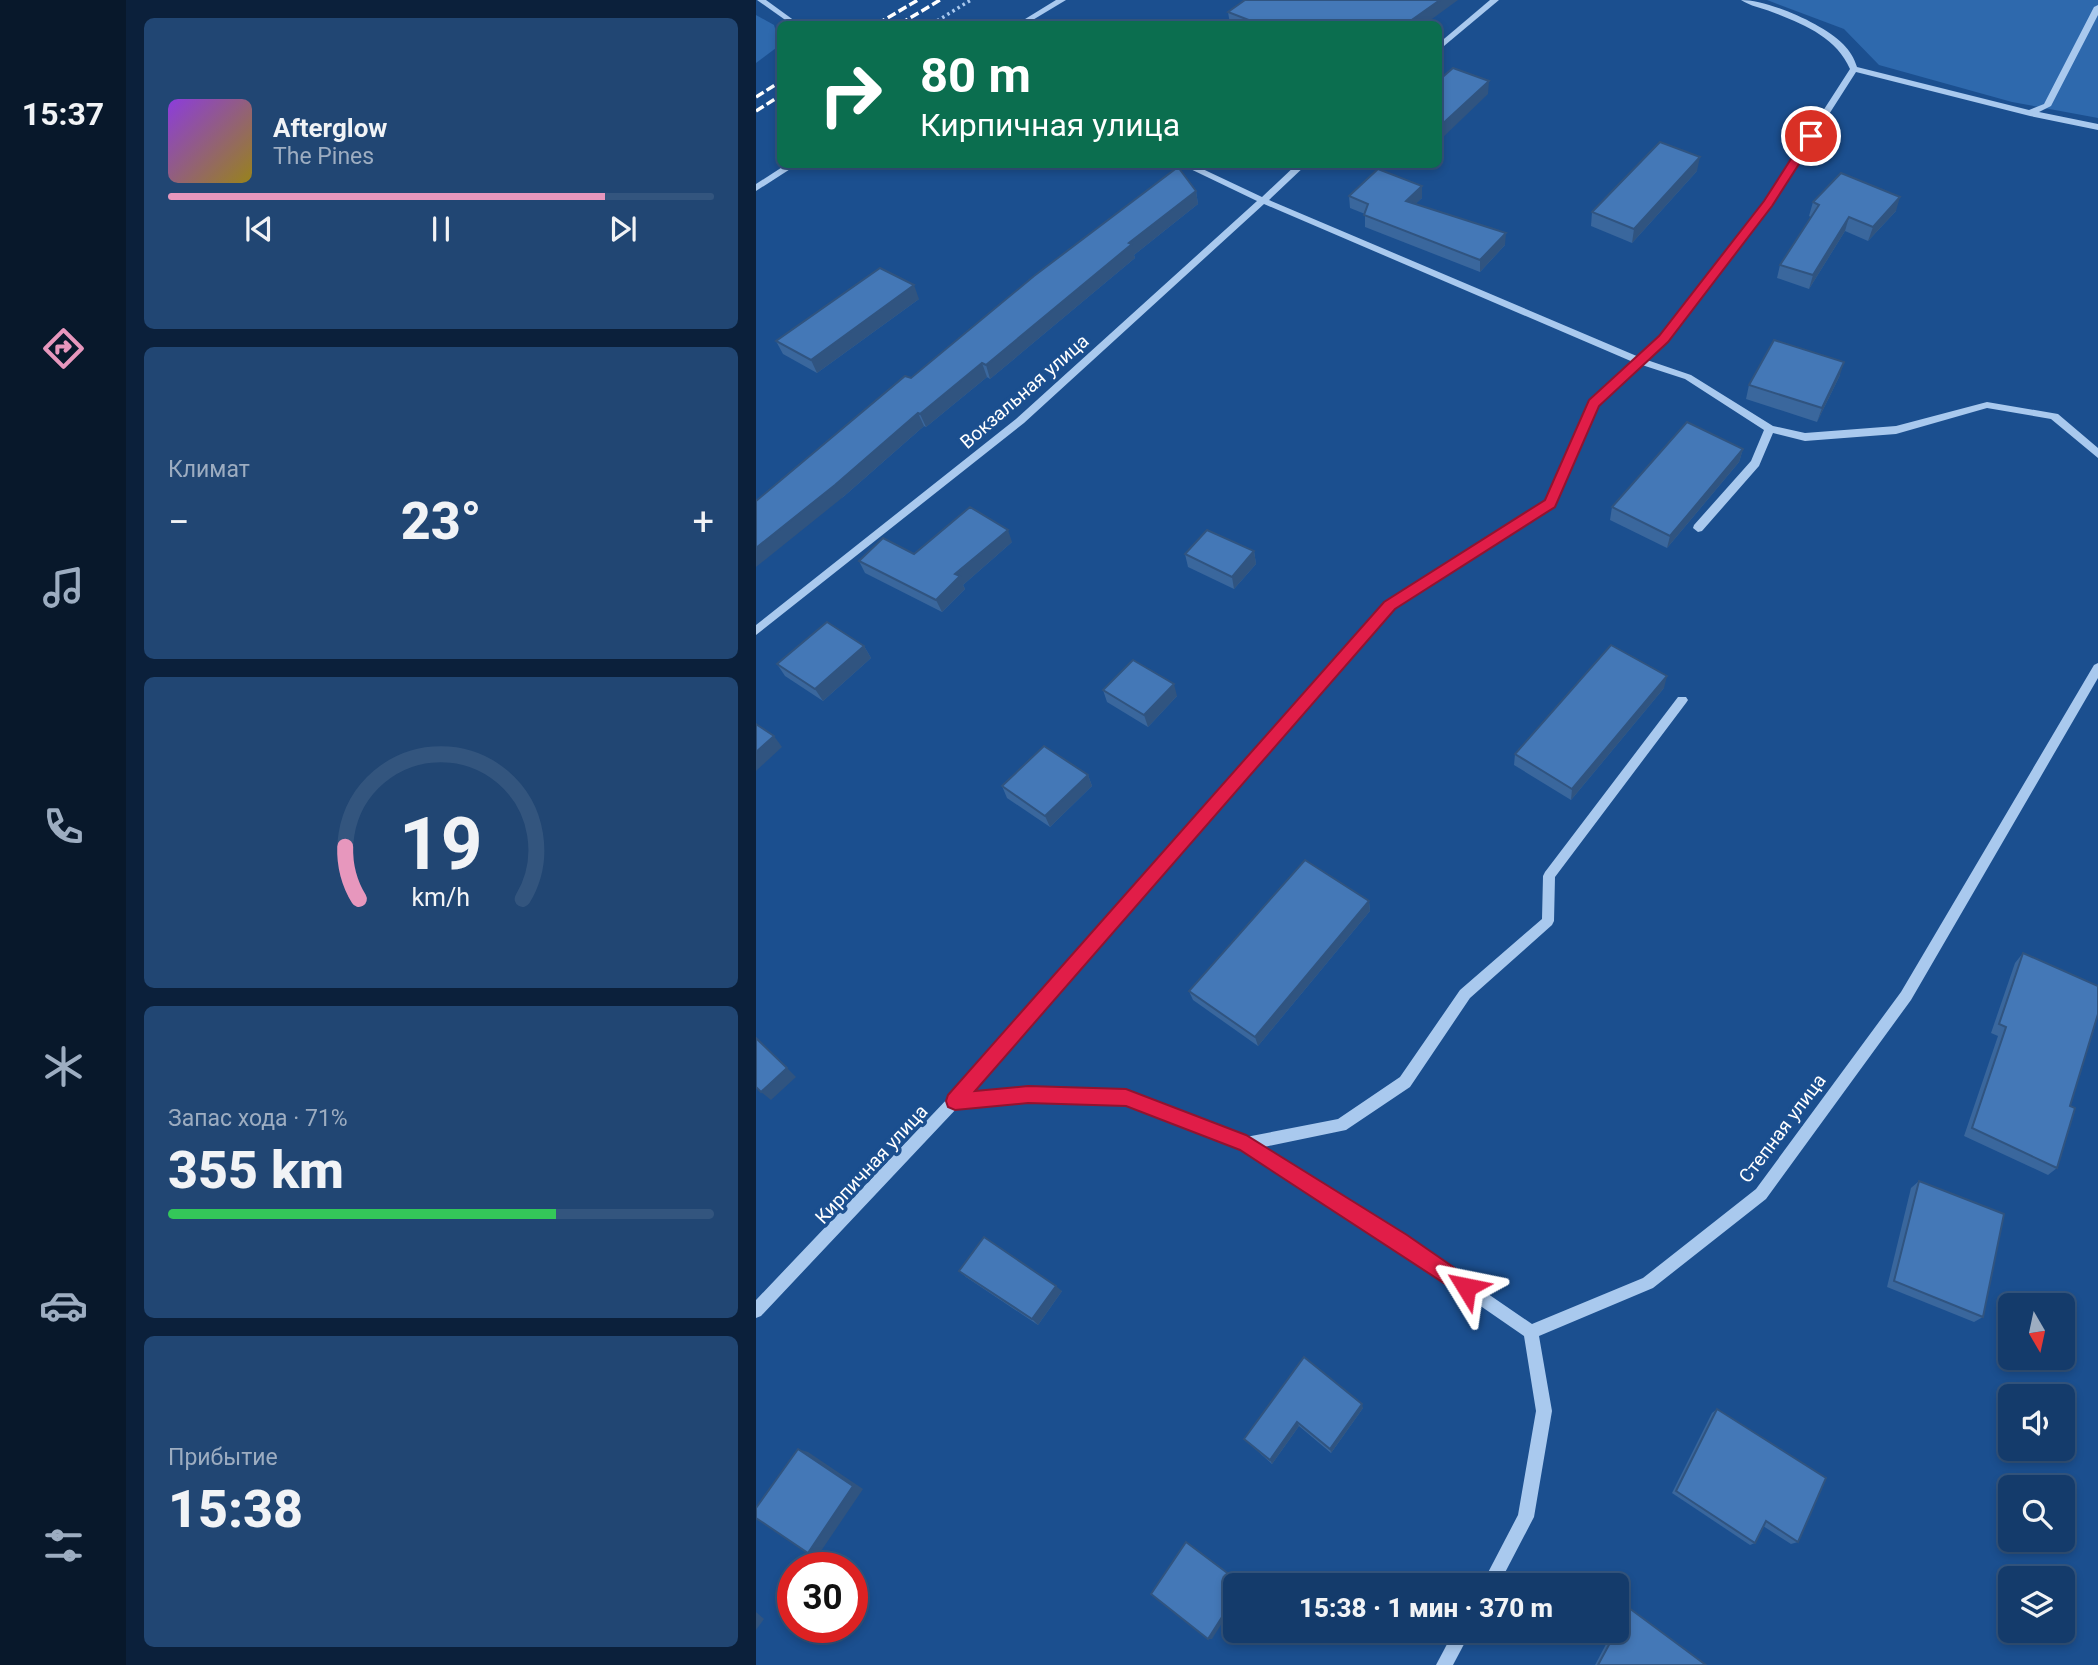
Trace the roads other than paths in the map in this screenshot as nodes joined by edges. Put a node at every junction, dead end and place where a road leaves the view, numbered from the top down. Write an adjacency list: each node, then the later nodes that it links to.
1 (761, 0): 6 (street)
2 (1062, 0): 7 (street)
3 (1496, 0): 8 (street)
4 (1745, 0): 9 (street)
5 (2098, 7): 10 (street)
6 (791, 21)
7 (1026, 21)
8 (1442, 46)
9 (1854, 69): 10 (street); 17 (street, Кирпичная улица)
10 (2030, 113): 11 (street)
11 (2098, 127)
12 (788, 168): 15 (street)
13 (1194, 168): 16 (street)
14 (1298, 168): 16 (street, Вокзальная улица)
15 (756, 188)
16 (1262, 200): 17 (street); 21 (street, Вокзальная улица)
17 (1640, 360): 18 (street); 24 (street, Кирпичная улица)
18 (1770, 429): 19 (street); 20 (street)
19 (2098, 454)
20 (1698, 528)
21 (756, 631)
22 (2098, 668): 27 (street, Степная улица)
23 (1682, 700): 25 (street)
24 (955, 1101): 25 (street); 26 (street, Кирпичная улица)
25 (1246, 1143): 27 (street)
26 (756, 1311)
27 (1531, 1332): 28 (street)
28 (1496, 1573)
29 (1456, 1643): 30 (street)
30 (1444, 1665)

